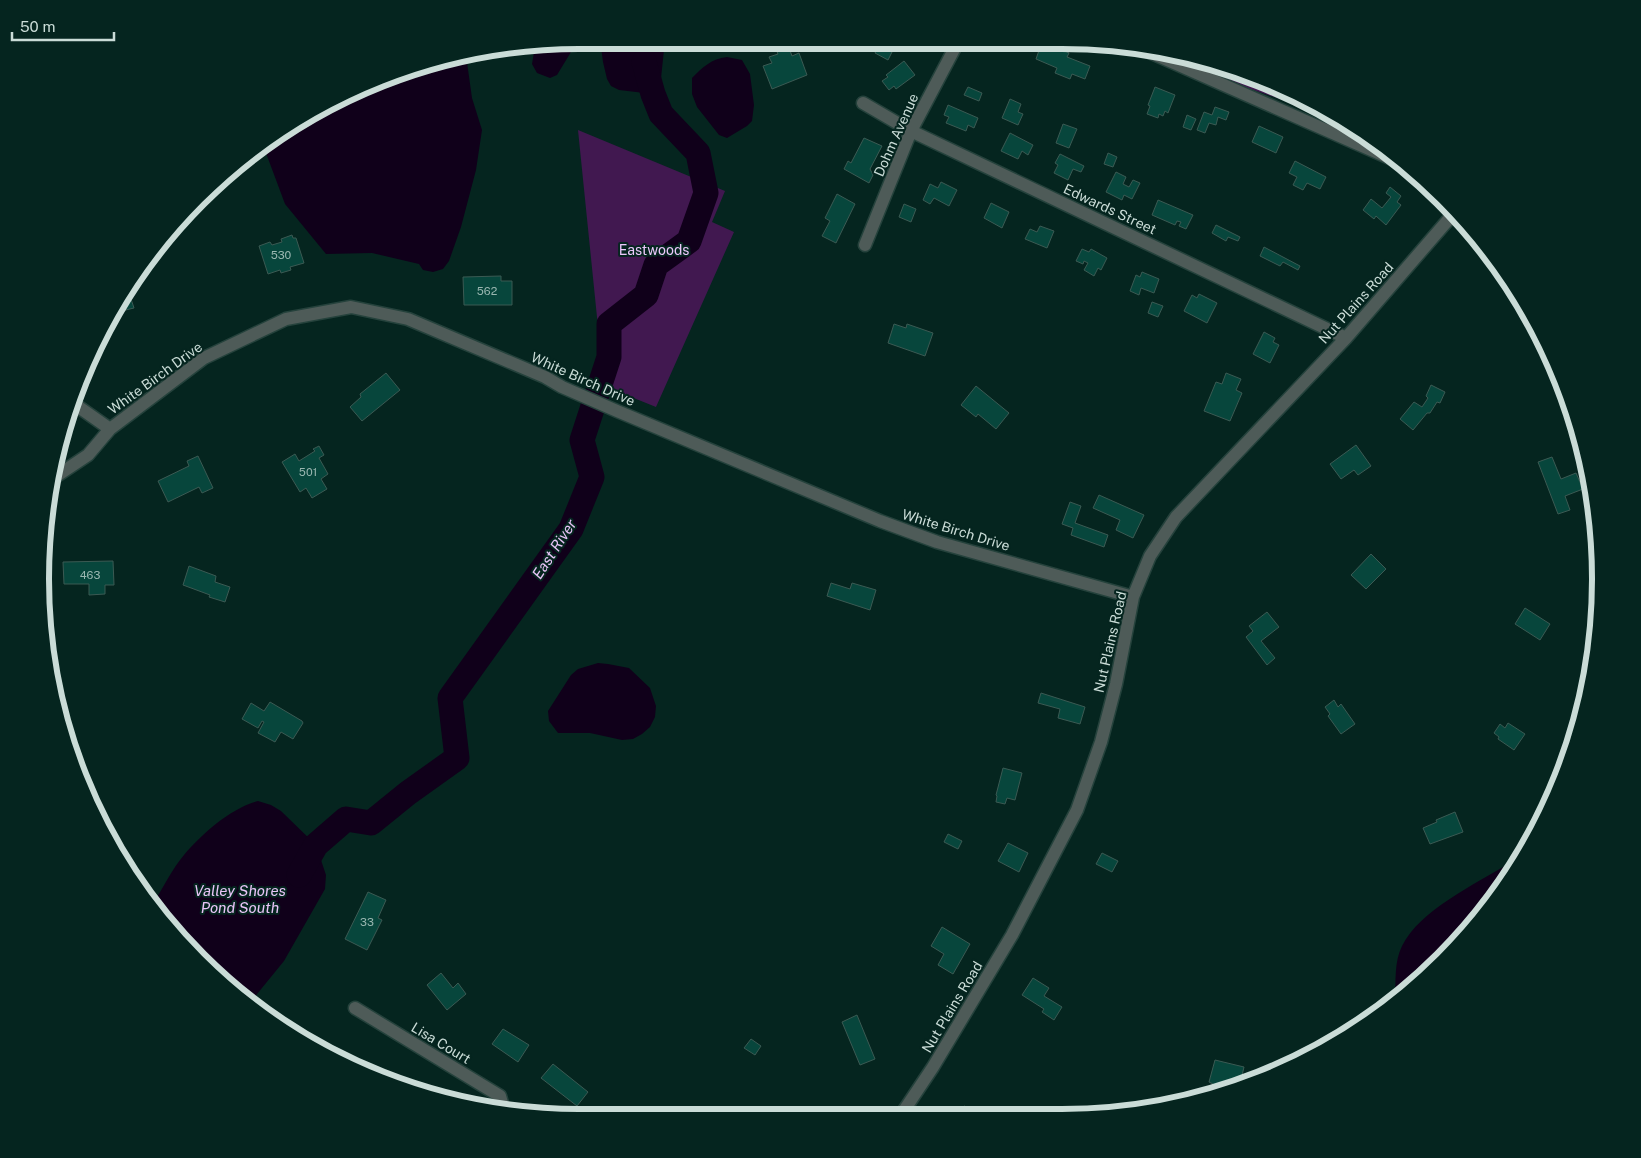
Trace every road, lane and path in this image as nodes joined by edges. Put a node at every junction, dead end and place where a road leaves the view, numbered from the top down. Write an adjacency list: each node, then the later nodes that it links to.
1 (954, 49): 4 (street, Dohm Avenue)
2 (1165, 59): 5 (street)
3 (863, 103): 4 (street, Edwards Street)
4 (911, 131): 7 (street, Dohm Avenue); 8 (street, Edwards Street)
5 (1378, 153)
6 (1450, 218): 8 (street, Nut Plains Road)
7 (866, 245)
8 (1346, 338): 12 (street, Nut Plains Road)
9 (78, 406): 10 (street)
10 (110, 429): 11 (street, White Birch Drive); 12 (street, White Birch Drive)
11 (59, 475)
12 (1133, 597): 15 (street, Nut Plains Road)
13 (355, 1008): 14 (street, Lisa Court)
14 (502, 1104)
15 (905, 1109)

